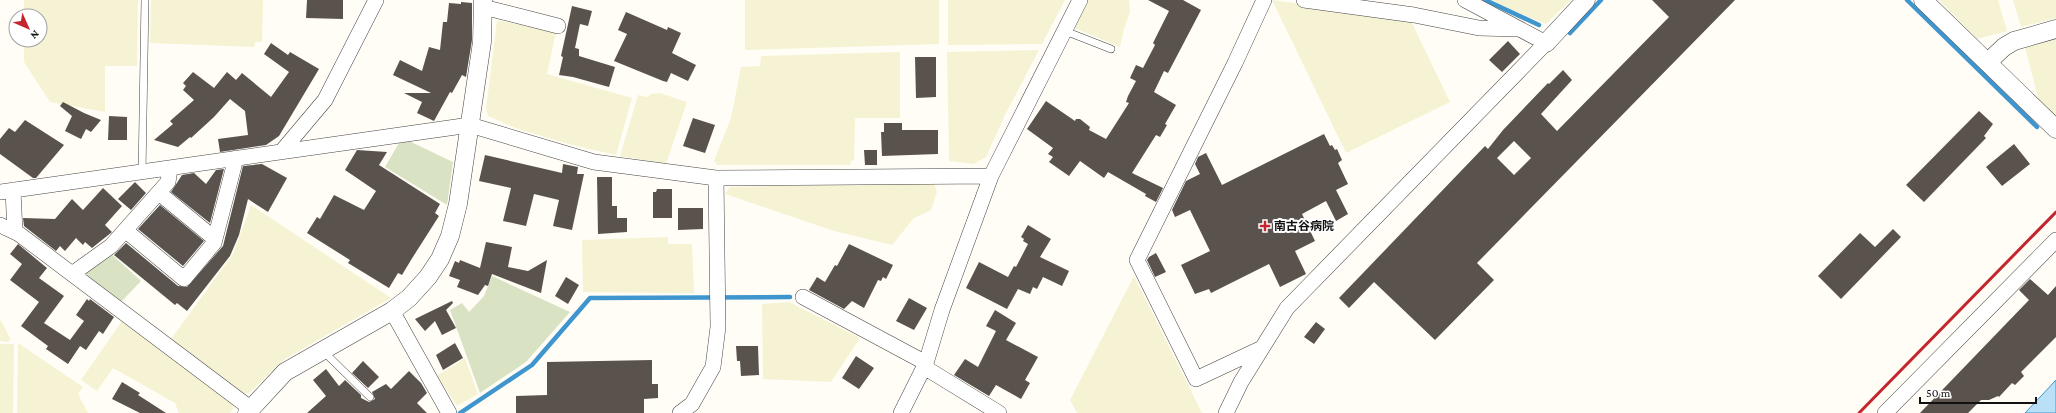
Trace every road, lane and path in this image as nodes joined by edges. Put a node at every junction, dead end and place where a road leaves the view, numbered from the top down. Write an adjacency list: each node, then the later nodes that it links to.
1 (145, 0): 22 (lane)
2 (376, 0): 19 (street)
3 (1080, 0): 13 (street)
4 (1264, 0): 35 (street)
5 (1304, 0): 11 (street)
6 (1465, 0): 11 (street)
7 (1586, 0): 14 (street)
8 (1923, 0): 16 (street)
9 (483, 4): 10 (street); 17 (street)
10 (558, 26)
11 (1523, 29): 14 (street)
12 (2056, 29): 16 (street)
13 (1065, 31): 15 (lane); 23 (street)
14 (1546, 43): 35 (street)
15 (1111, 49)
16 (1988, 62): 18 (street)
17 (470, 125): 19 (street); 24 (street); 34 (street)
18 (2056, 129)
19 (282, 151): 20 (street)
20 (236, 158): 21 (street); 30 (street)
21 (170, 169): 22 (street); 26 (street)
22 (142, 173): 25 (street)
23 (991, 176): 24 (street); 37 (street)
24 (716, 178): 41 (street)
25 (7, 191): 29 (street)
26 (159, 193): 28 (street); 30 (street)
27 (0, 225): 29 (street)
28 (125, 230): 30 (street); 32 (street)
29 (15, 232): 32 (street)
30 (215, 239)
31 (2056, 240): 45 (street)
32 (72, 274): 39 (street)
33 (803, 297): 37 (street)
34 (392, 311): 36 (street); 40 (street)
35 (1262, 348): 44 (street)
36 (322, 350): 38 (lane); 39 (street)
37 (925, 365): 42 (street); 43 (street)
38 (370, 397)
39 (248, 411)
40 (449, 413)
41 (680, 413)
42 (901, 413)
43 (999, 413)
44 (1226, 413)
45 (1885, 413)

